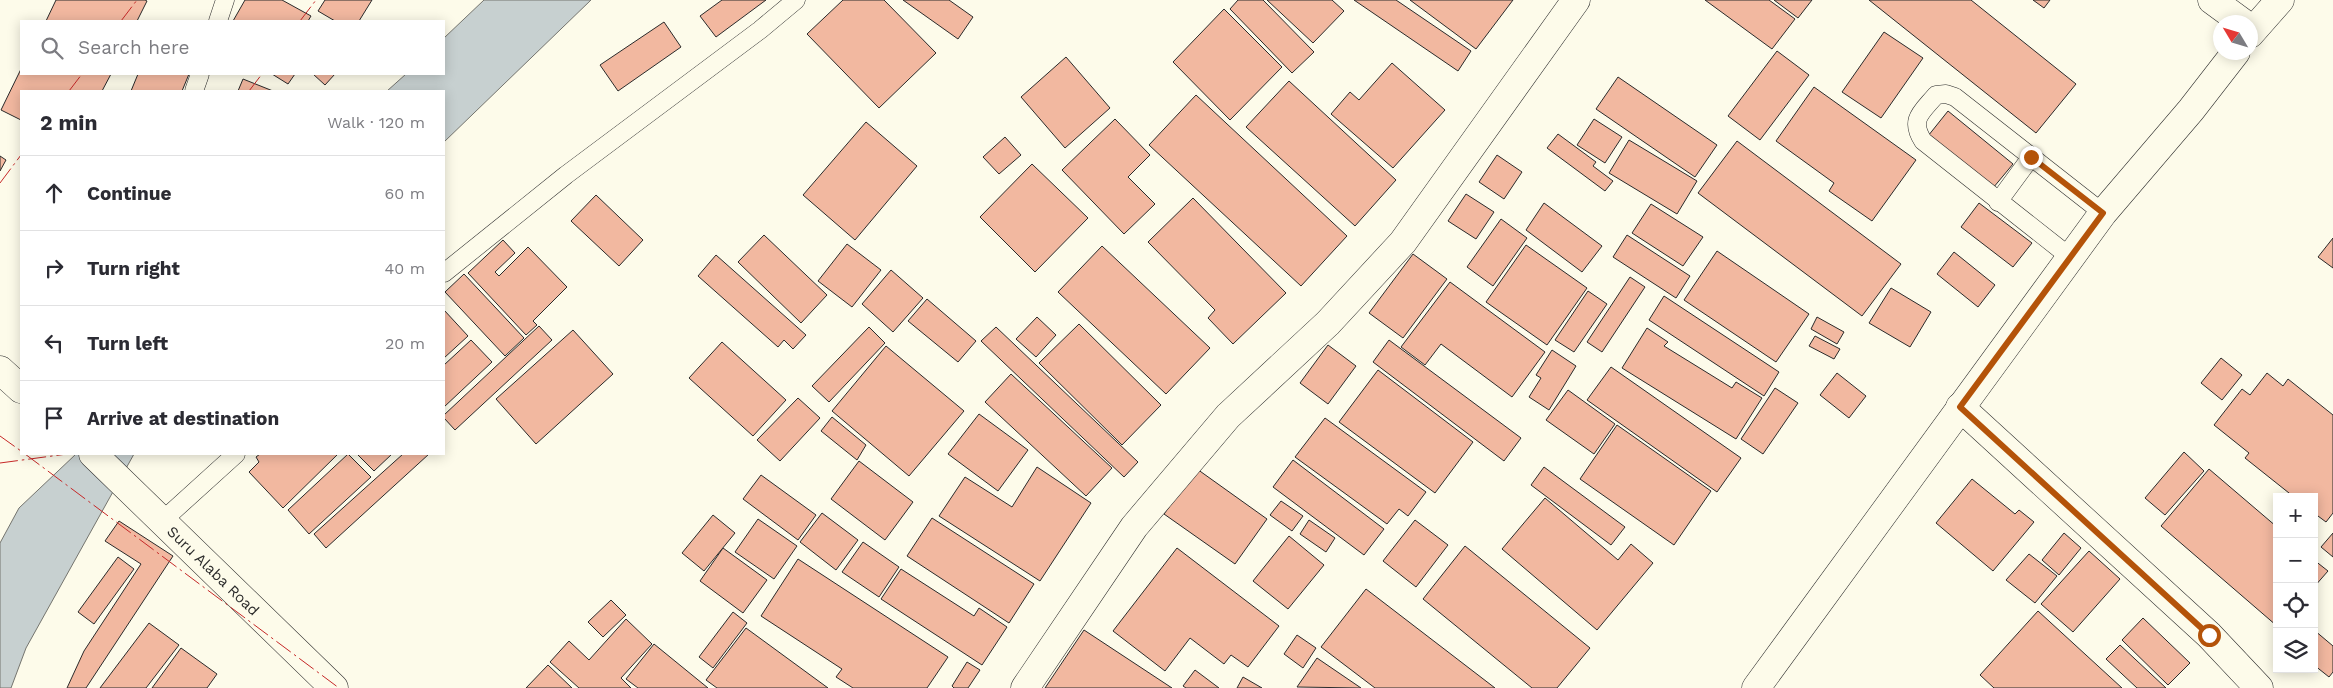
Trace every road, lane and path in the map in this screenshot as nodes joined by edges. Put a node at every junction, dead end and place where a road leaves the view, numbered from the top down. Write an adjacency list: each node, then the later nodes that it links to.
1 (225, 0): 7 (lane)
2 (796, 0): 16 (lane)
3 (1576, 0): 24 (street)
4 (2212, 0): 6 (street)
5 (2280, 0): 8 (street)
6 (2231, 15)
7 (218, 20)
8 (2258, 21)
9 (2230, 60): 14 (street)
10 (200, 75): 11 (lane)
11 (194, 90)
12 (2031, 157): 13 (lane); 13 (lane); 14 (lane)
13 (1998, 202): 15 (lane)
14 (2103, 213): 15 (street)
15 (2070, 257): 19 (street)
16 (445, 272)
17 (0, 370): 18 (street)
18 (20, 388)
19 (1960, 407): 25 (street); 26 (street)
20 (93, 455): 22 (street, Suru Alaba Road)
21 (235, 455): 22 (lane)
22 (161, 522): 23 (street, Suru Alaba Road)
23 (334, 688)
24 (1025, 688)
25 (1756, 688)
26 (2259, 688)

